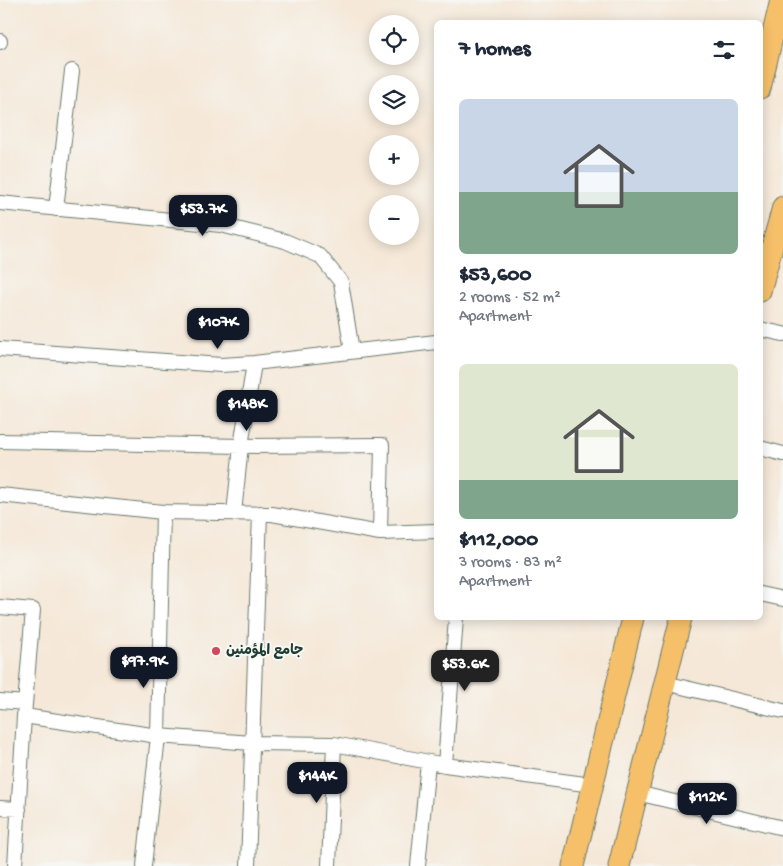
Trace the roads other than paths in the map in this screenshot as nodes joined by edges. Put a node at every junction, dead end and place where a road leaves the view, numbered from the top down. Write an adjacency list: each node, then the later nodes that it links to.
1 (781, 0): 3 (main road)
2 (72, 71): 6 (street)
3 (763, 75)
4 (0, 203): 6 (street)
5 (783, 207): 7 (main road)
6 (56, 209): 12 (street)
7 (763, 280)
8 (763, 330): 9 (street)
9 (783, 334)
10 (434, 342): 12 (street)
11 (0, 349): 13 (street)
12 (352, 351): 13 (street)
13 (254, 363): 15 (street)
14 (0, 440): 15 (street)
15 (241, 446): 20 (street); 23 (street)
16 (763, 449): 17 (street)
17 (783, 454)
18 (0, 495): 19 (street)
19 (162, 512): 20 (street); 34 (street)
20 (234, 513): 21 (street)
21 (260, 513): 23 (street); 35 (street)
22 (434, 531): 23 (street)
23 (380, 533)
24 (763, 595): 25 (street)
25 (783, 599)
26 (0, 607): 32 (street)
27 (456, 620): 38 (street)
28 (633, 620): 39 (main road)
29 (681, 620): 30 (main road)
30 (665, 683): 33 (street); 40 (main road)
31 (0, 701): 32 (street)
32 (25, 710): 34 (street); 42 (street)
33 (783, 712)
34 (158, 736): 35 (street); 45 (street)
35 (252, 743): 36 (street); 46 (street)
36 (334, 744): 37 (street); 47 (street)
37 (428, 762): 38 (street); 48 (street)
38 (445, 765): 39 (street)
39 (592, 785): 49 (main road)
40 (637, 793): 43 (street); 50 (main road)
41 (0, 808): 42 (street)
42 (19, 809): 44 (street)
43 (783, 828)
44 (15, 866)
45 (144, 866)
46 (248, 866)
47 (329, 866)
48 (418, 866)
49 (573, 866)
50 (619, 866)

